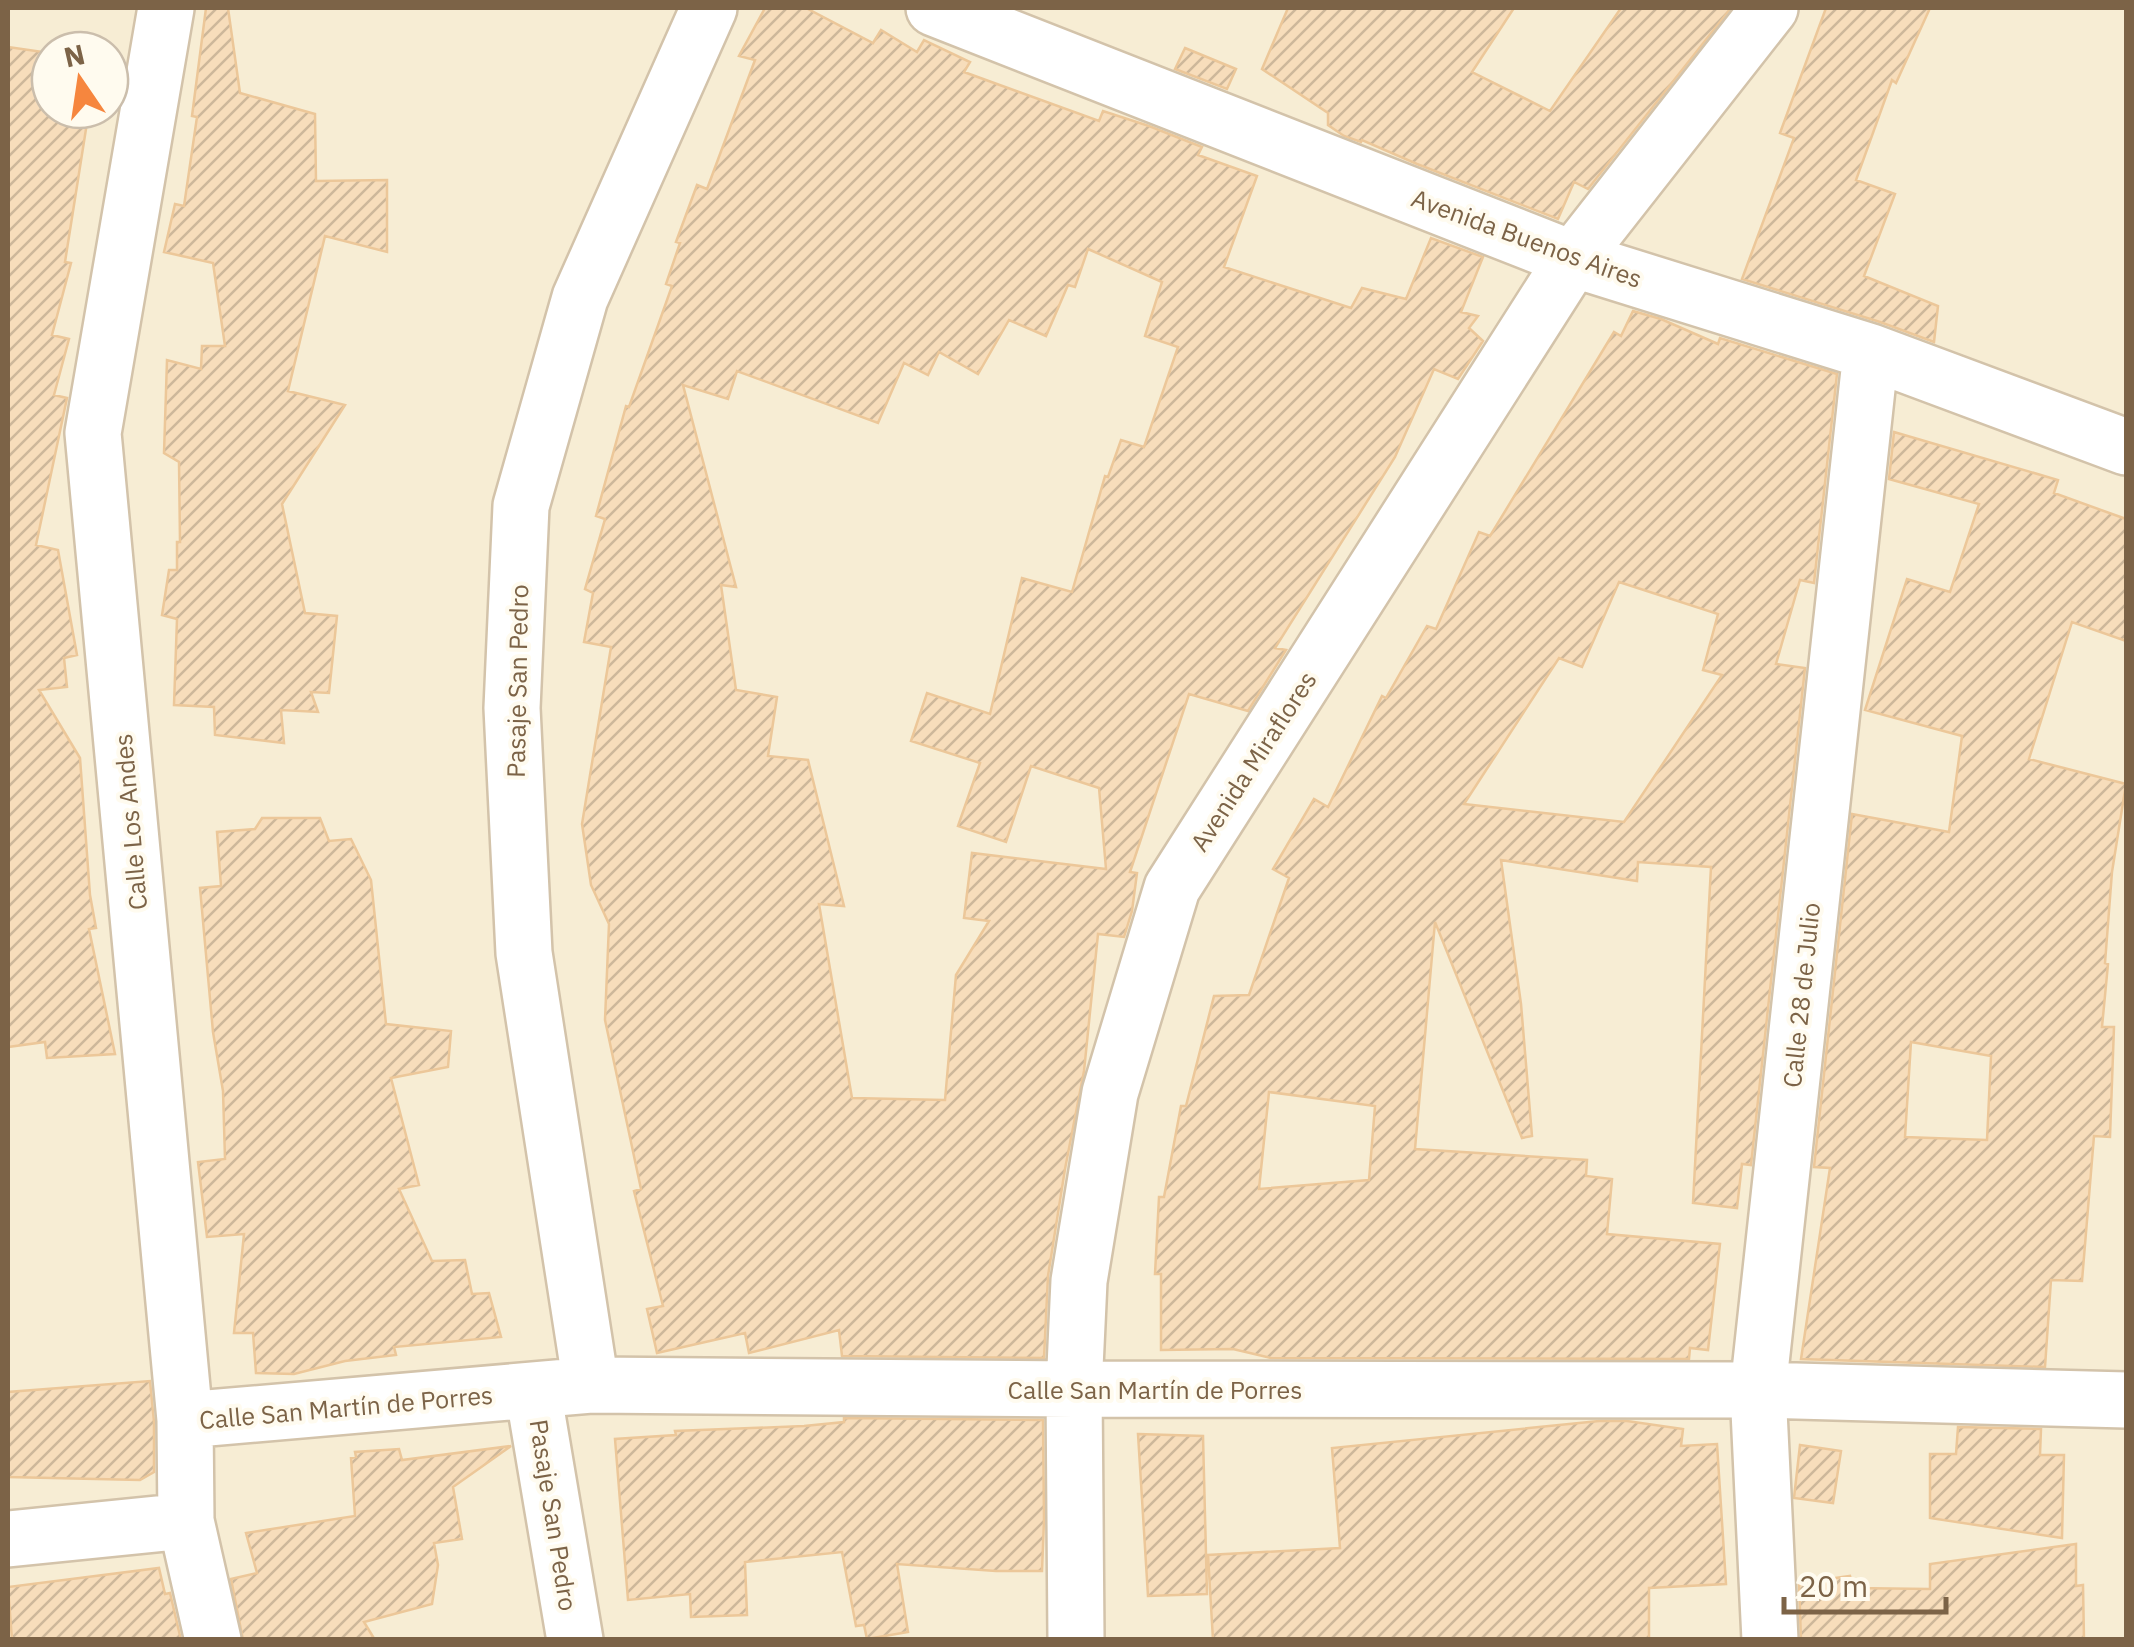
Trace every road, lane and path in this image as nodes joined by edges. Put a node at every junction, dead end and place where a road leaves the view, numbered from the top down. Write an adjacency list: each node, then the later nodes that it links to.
1 (166, 8): 13 (street, Calle Los Andes)
2 (709, 8): 8 (street, Pasaje San Pedro)
3 (934, 8): 5 (street, Avenida Buenos Aires)
4 (1770, 8): 5 (street, Avenida Miraflores)
5 (1573, 259): 6 (street, Avenida Buenos Aires); 9 (street, Avenida Miraflores)
6 (1872, 352): 7 (street, Avenida Buenos Aires); 10 (street, Calle 28 de Julio)
7 (2126, 447)
8 (592, 1385): 9 (street, Calle San Martín de Porres); 11 (street, Calle San Martín de Porres)
9 (1074, 1389): 10 (street, Calle San Martín de Porres); 18 (street, Avenida Miraflores)
10 (1758, 1390): 12 (street, Calle San Martín de Porres); 19 (street, Calle 28 de Julio)
11 (533, 1391): 13 (street, Calle San Martín de Porres); 17 (street, Pasaje San Pedro)
12 (2126, 1400)
13 (185, 1420): 14 (street, Calle Los Andes)
14 (186, 1521): 15 (street); 16 (street, Calle Los Andes)
15 (8, 1539)
16 (213, 1640)
17 (575, 1640)
18 (1076, 1640)
19 (1770, 1640)

